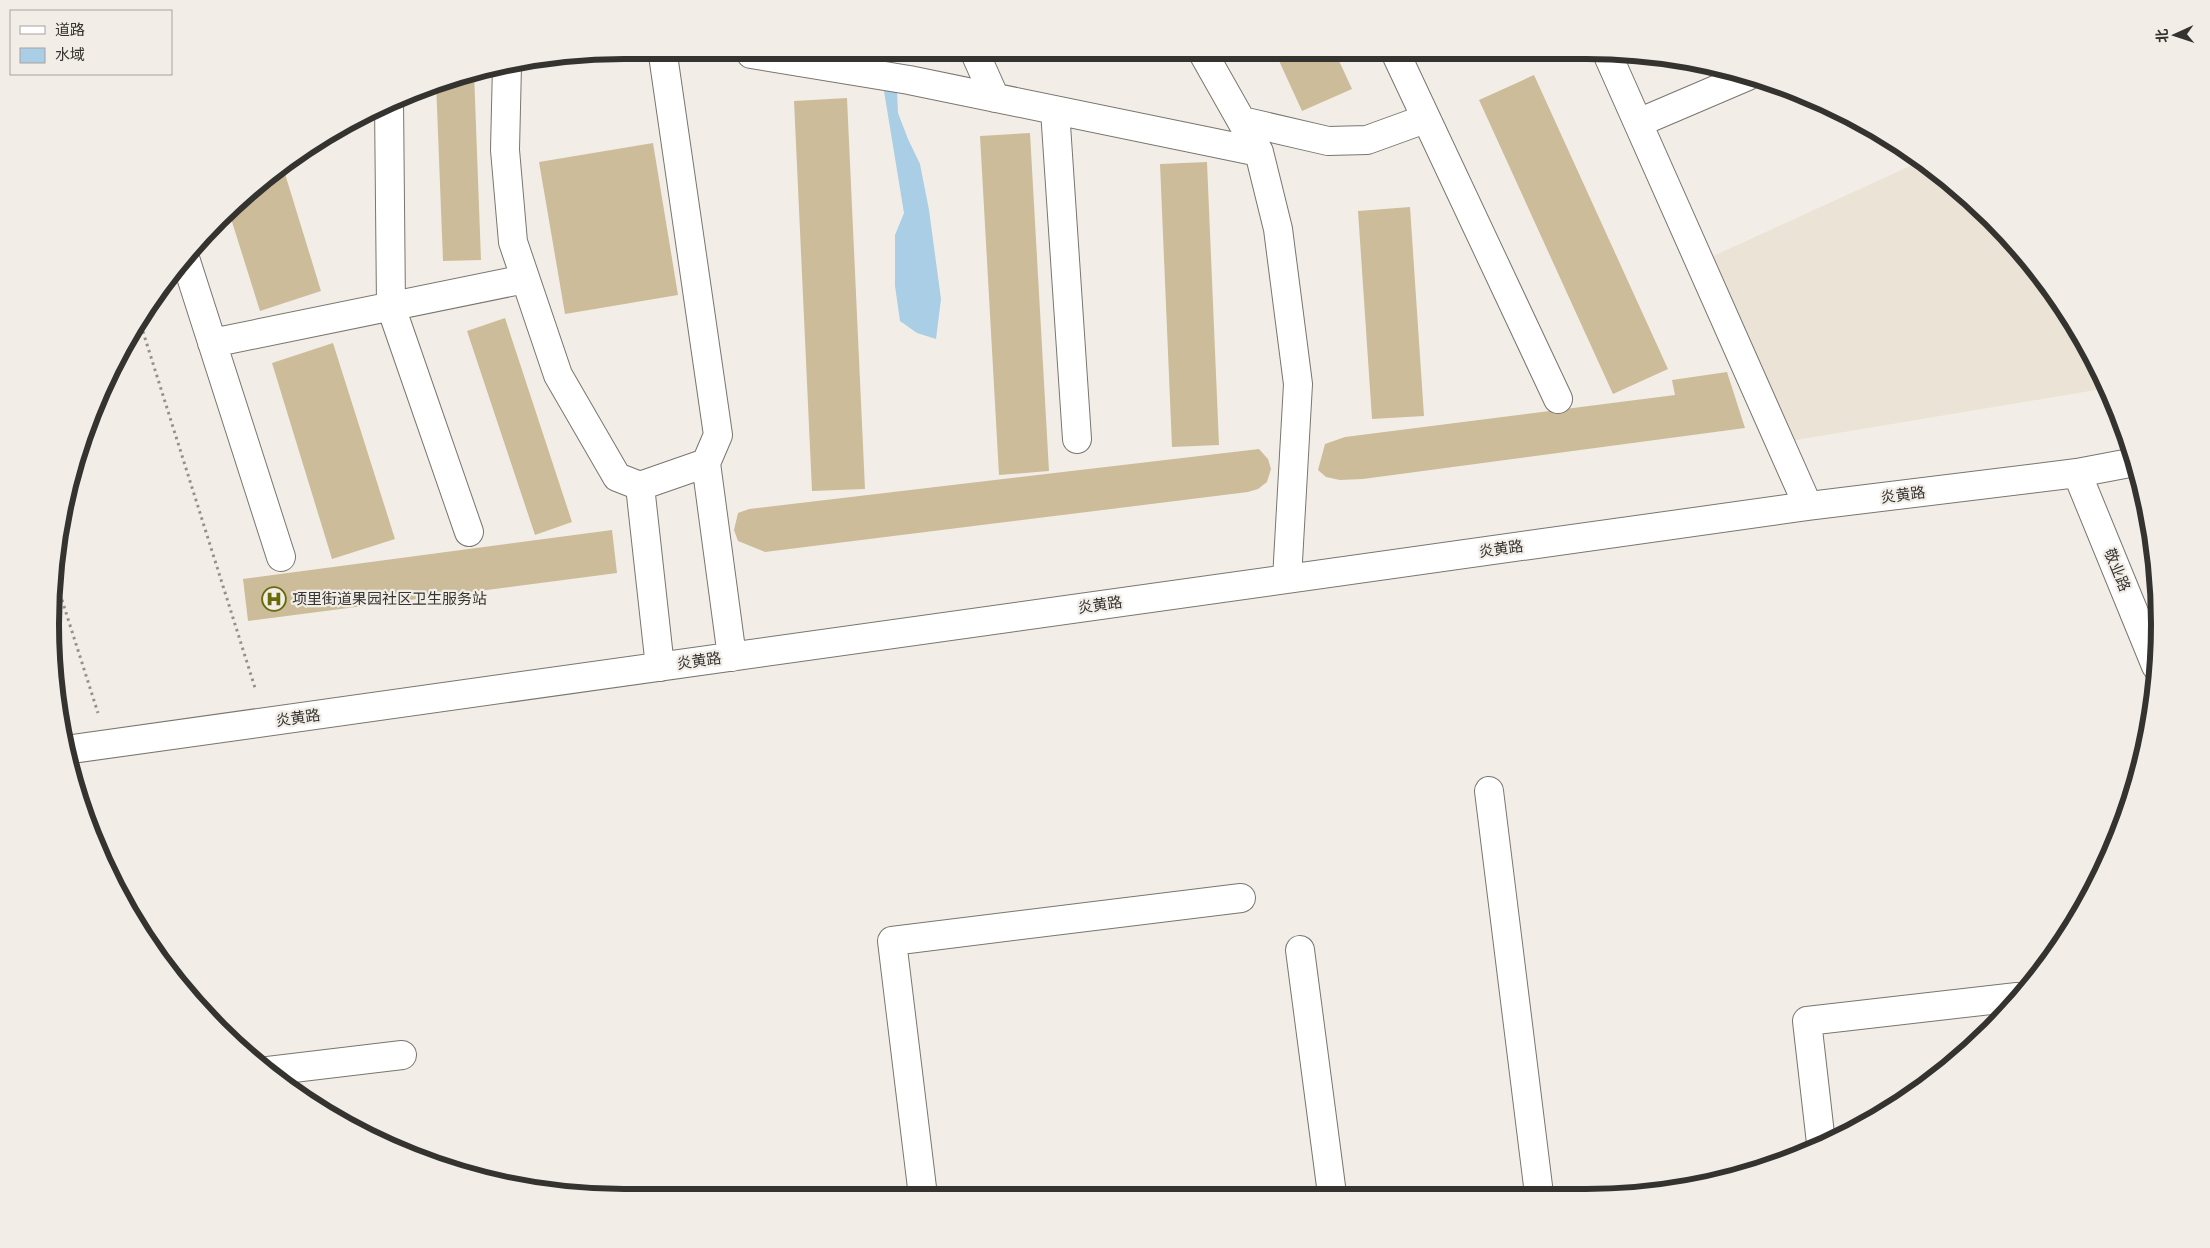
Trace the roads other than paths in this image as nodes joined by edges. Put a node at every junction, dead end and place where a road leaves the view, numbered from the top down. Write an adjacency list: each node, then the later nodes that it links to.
1 (664, 59): 22 (street)
2 (781, 59): 9 (street)
3 (977, 59): 9 (street)
4 (1206, 59): 13 (street)
5 (1398, 59): 12 (street)
6 (1610, 60): 14 (street)
7 (508, 71): 17 (street)
8 (1739, 80): 14 (street)
9 (995, 98): 11 (street)
10 (389, 110): 18 (street)
11 (1054, 110): 15 (street); 21 (street)
12 (1426, 119): 13 (street); 20 (street)
13 (1242, 121): 15 (street)
14 (1638, 123): 26 (street)
15 (1259, 152): 29 (street)
16 (187, 266): 19 (street)
17 (526, 279): 18 (street); 25 (street)
18 (391, 307): 19 (street); 27 (street)
19 (212, 343): 28 (street)
20 (1558, 399)
21 (1077, 439)
22 (706, 463): 25 (street); 31 (street)
23 (2128, 463): 24 (street, 炎黄路)
24 (2077, 473): 26 (street, 炎黄路); 30 (street, 敬业路)
25 (640, 486): 32 (street)
26 (1808, 506): 29 (street, 炎黄路)
27 (468, 532)
28 (280, 557)
29 (1287, 579): 31 (street, 炎黄路)
30 (2150, 652)
31 (732, 657): 32 (street, 炎黄路)
32 (660, 667): 33 (street, 炎黄路)
33 (73, 749)
34 (1489, 791): 43 (street)
35 (1241, 898): 41 (street)
36 (1300, 950): 42 (street)
37 (2010, 998): 40 (street)
38 (402, 1055): 39 (street)
39 (278, 1071)
40 (1820, 1138)
41 (922, 1189)
42 (1331, 1189)
43 (1538, 1189)

